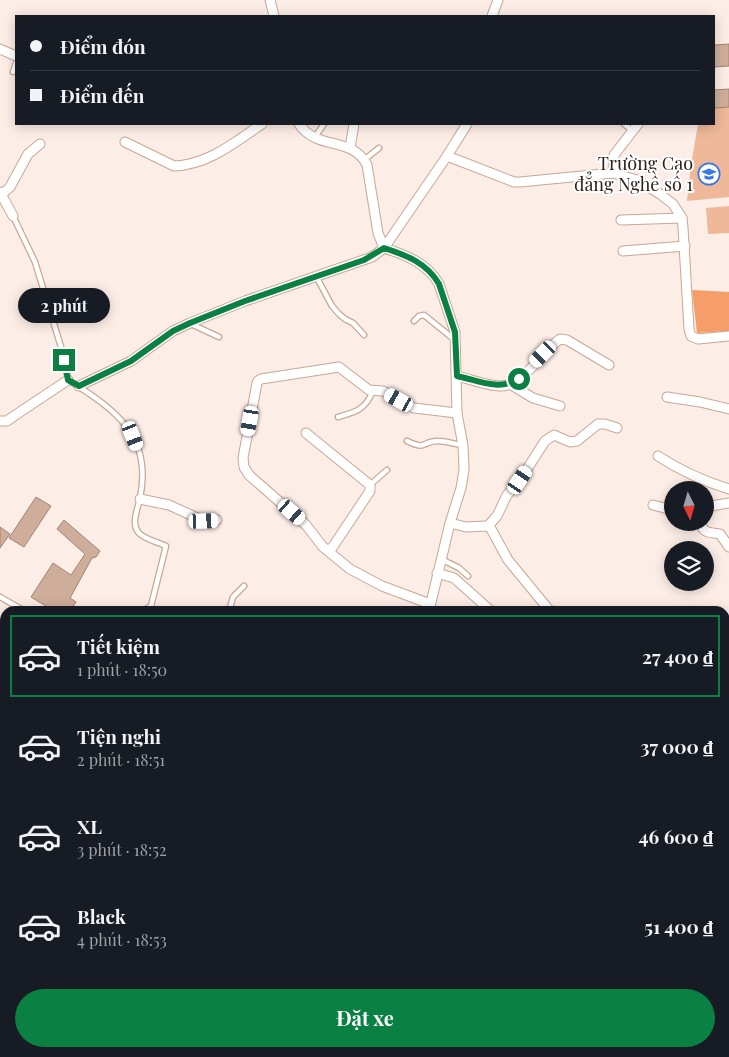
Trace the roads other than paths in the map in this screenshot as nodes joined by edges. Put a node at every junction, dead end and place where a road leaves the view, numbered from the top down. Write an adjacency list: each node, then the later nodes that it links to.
1 (270, 0): 3 (street)
2 (497, 0): 4 (street)
3 (274, 15)
4 (492, 15)
5 (0, 49): 6 (street)
6 (15, 56)
7 (15, 66): 8 (lane)
8 (13, 72)
9 (261, 125): 16 (street)
10 (300, 125): 15 (street)
11 (323, 125): 15 (lane)
12 (354, 125): 18 (street)
13 (466, 125): 20 (street)
14 (636, 128): 22 (street)
15 (314, 138): 18 (street)
16 (125, 142)
17 (40, 144): 23 (street)
18 (350, 148): 21 (street)
19 (379, 148): 21 (lane)
20 (447, 156): 22 (street); 28 (street)
21 (364, 160): 28 (street)
22 (613, 172): 25 (street)
23 (0, 194): 24 (street)
24 (13, 216): 39 (lane)
25 (682, 218): 26 (street); 27 (street)
26 (621, 220)
27 (685, 246): 29 (street); 34 (street)
28 (384, 248): 30 (street); 36 (street)
29 (623, 251)
30 (316, 276): 32 (street); 33 (lane)
31 (414, 322): 36 (lane)
32 (190, 323): 35 (lane); 41 (street)
33 (364, 335)
34 (729, 336)
35 (219, 337)
36 (456, 341): 38 (street)
37 (609, 365): 40 (street)
38 (457, 376): 40 (street); 46 (street)
39 (68, 380): 41 (lane); 48 (street)
40 (510, 384): 44 (street)
41 (79, 386): 57 (lane)
42 (373, 391): 46 (street); 47 (lane); 67 (street)
43 (667, 396): 45 (street)
44 (560, 406)
45 (729, 409)
46 (457, 413): 52 (street)
47 (338, 417)
48 (0, 421)
49 (617, 428): 64 (street)
50 (306, 433): 55 (street)
51 (407, 441): 52 (lane)
52 (464, 446): 63 (street)
53 (658, 456): 56 (street)
54 (387, 470): 55 (lane)
55 (370, 485): 67 (street)
56 (729, 489)
57 (140, 499): 62 (street); 74 (lane)
58 (729, 503): 60 (street)
59 (653, 505): 61 (street)
60 (714, 506)
61 (664, 508)
62 (218, 520)
63 (450, 522): 64 (street); 68 (street)
64 (488, 526): 79 (street)
65 (706, 531): 66 (street)
66 (729, 547)
67 (328, 549): 76 (street)
68 (441, 559): 69 (street); 70 (lane)
69 (437, 573): 77 (street); 78 (street)
70 (468, 576)
71 (244, 586): 75 (lane)
72 (0, 597): 73 (lane)
73 (16, 606)
74 (151, 606)
75 (231, 606)
76 (426, 606)
77 (430, 606)
78 (485, 606)
79 (546, 606)

